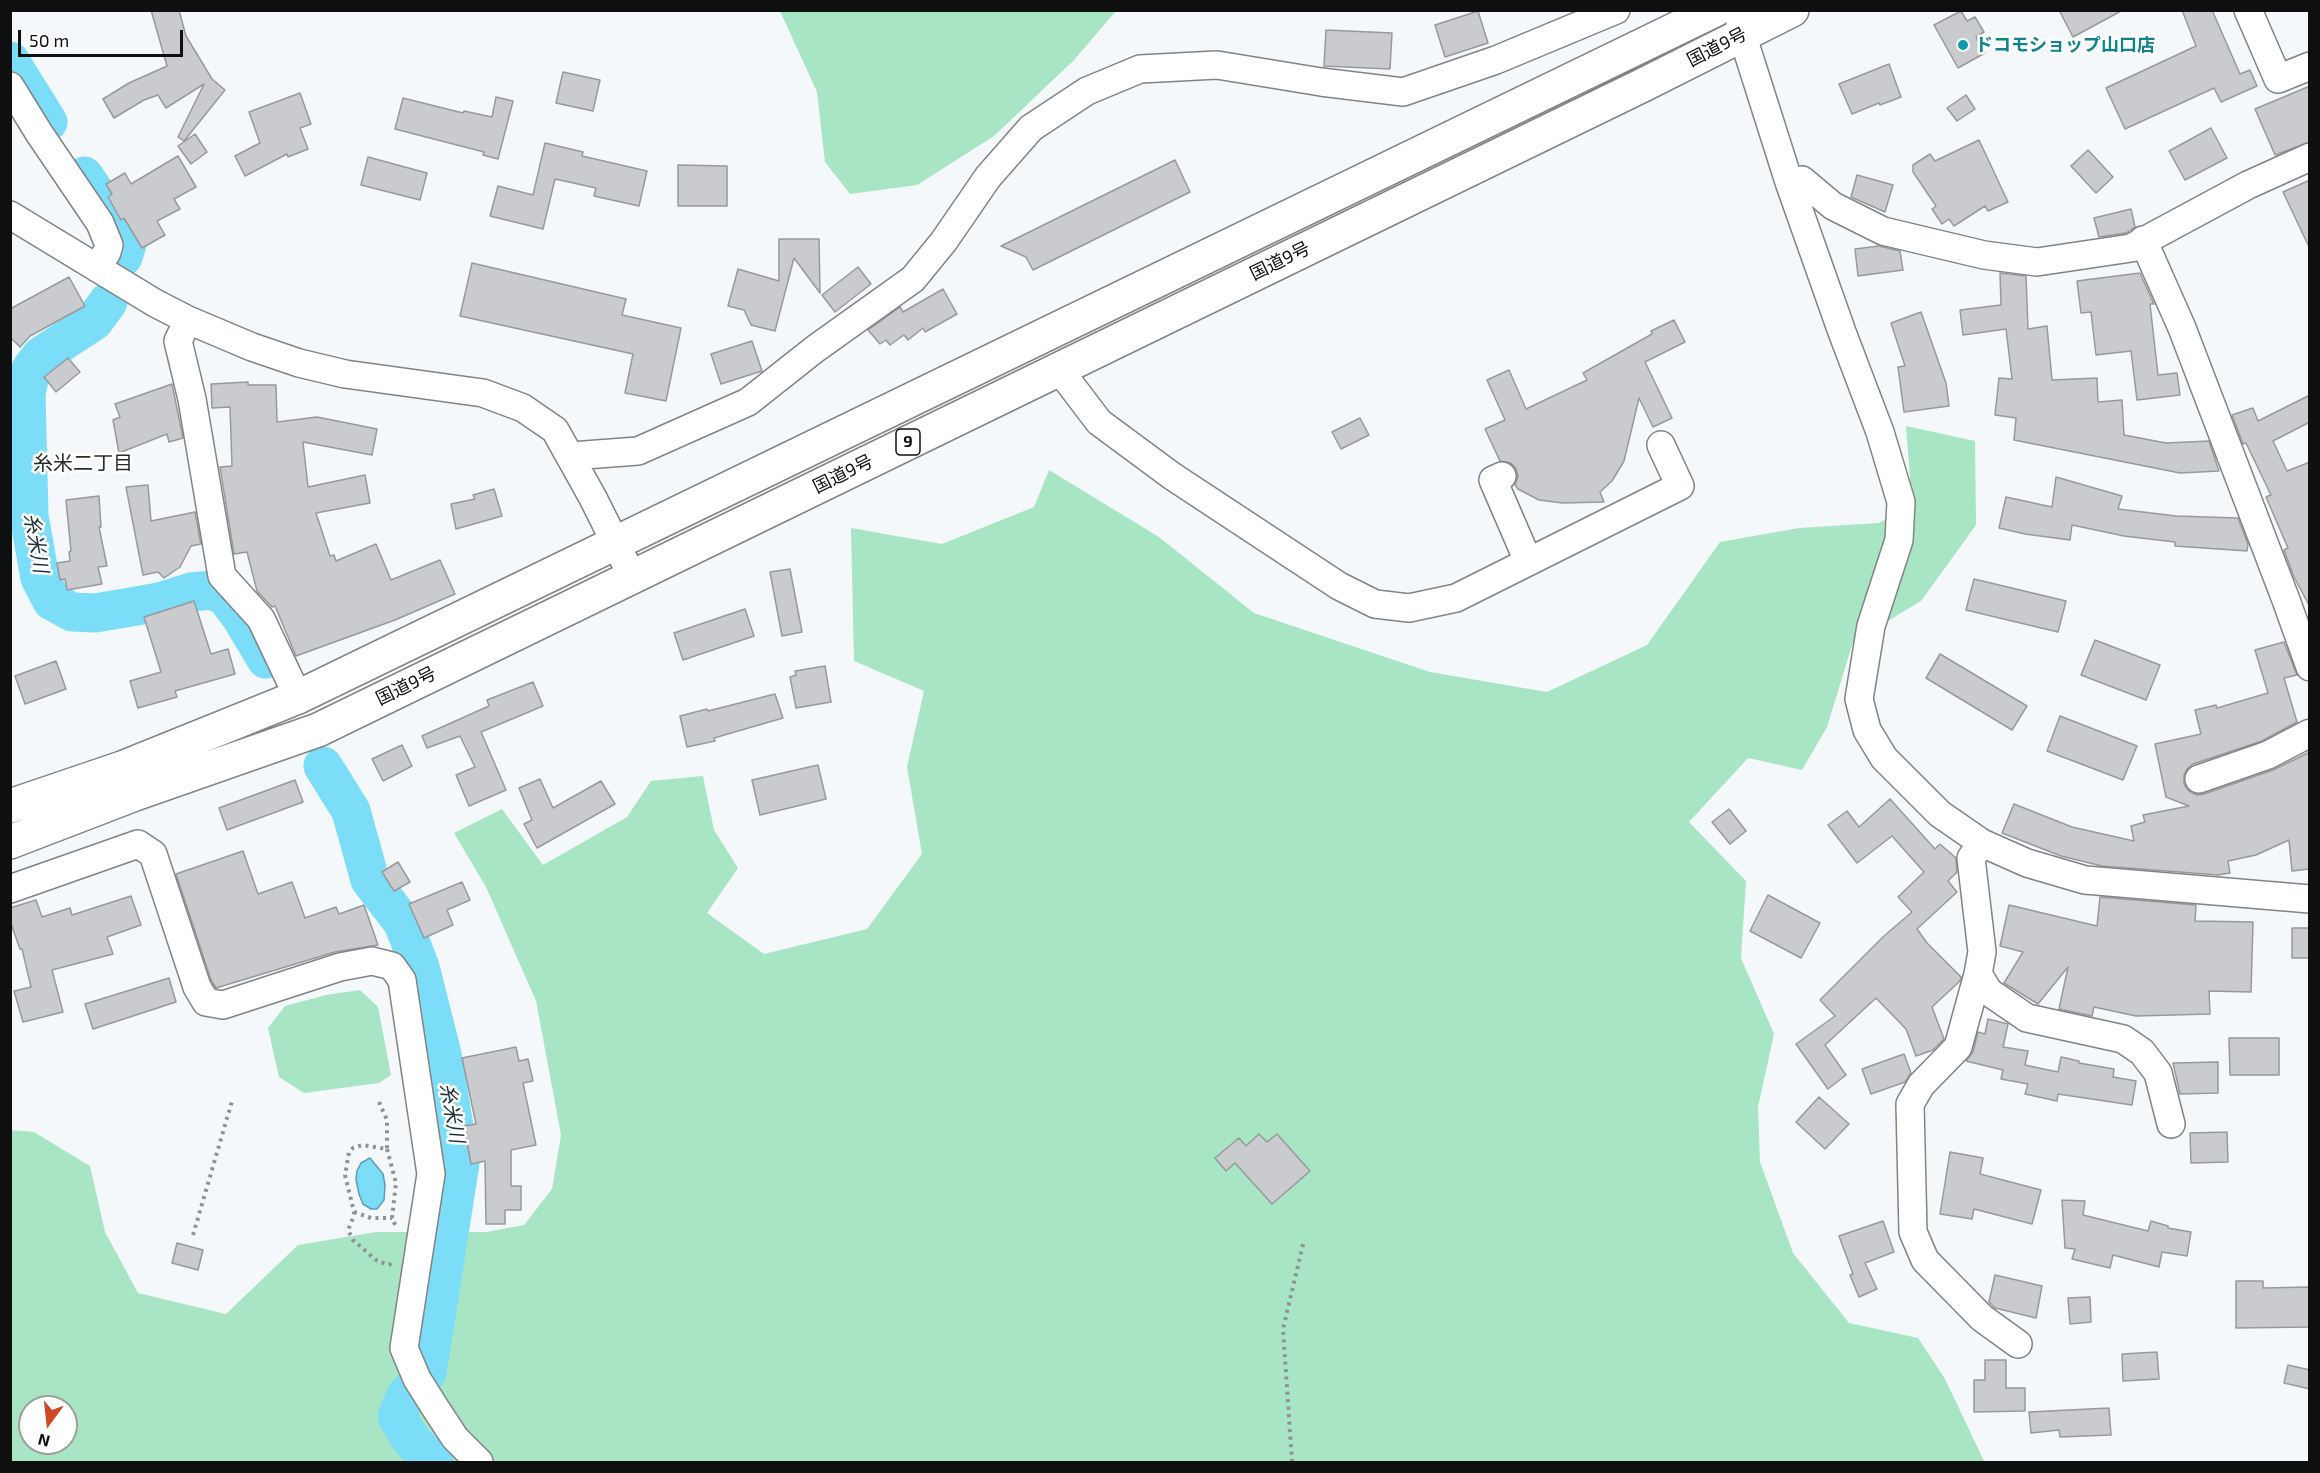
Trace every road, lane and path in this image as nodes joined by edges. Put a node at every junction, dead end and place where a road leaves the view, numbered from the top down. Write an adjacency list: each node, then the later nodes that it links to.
1 (1616, 10): 16 (street)
2 (1714, 10): 18 (highway, 国道9号 / 9)
3 (1791, 10): 5 (highway, 国道9号 / 9)
4 (2248, 10): 6 (street)
5 (1740, 22): 9 (street); 14 (highway, 国道9号 / 9)
6 (2310, 66)
7 (10, 86): 12 (street)
8 (2310, 157): 11 (street)
9 (1790, 182): 11 (street); 27 (street)
10 (10, 215): 12 (street)
11 (2143, 240): 21 (street)
12 (97, 268): 13 (street)
13 (188, 320): 16 (street); 22 (street)
14 (1058, 368): 19 (street); 20 (highway, 国道9号 / 9)
15 (1661, 446): 19 (street)
16 (571, 456): 18 (street)
17 (1502, 476): 19 (street)
18 (616, 542): 20 (street); 22 (highway, 国道9号 / 9)
19 (1528, 561)
20 (632, 576): 26 (highway, 国道9号 / 9)
21 (2307, 650)
22 (298, 697): 25 (highway, 国道9号 / 9)
23 (2310, 733): 24 (street)
24 (2199, 779)
25 (10, 806)
26 (10, 842)
27 (1982, 843): 29 (street); 30 (street)
28 (10, 889): 40 (street)
29 (2310, 899)
30 (1977, 974): 33 (street); 41 (street)
31 (232, 1101): 37 (path)
32 (379, 1102): 34 (path)
33 (2171, 1124)
34 (387, 1149): 35 (path); 36 (path)
35 (354, 1212): 36 (path); 40 (path)
36 (392, 1218): 38 (path)
37 (193, 1234)
38 (400, 1238)
39 (1304, 1240): 43 (path)
40 (418, 1266): 42 (street)
41 (2018, 1344)
42 (479, 1462)
43 (1292, 1462)

